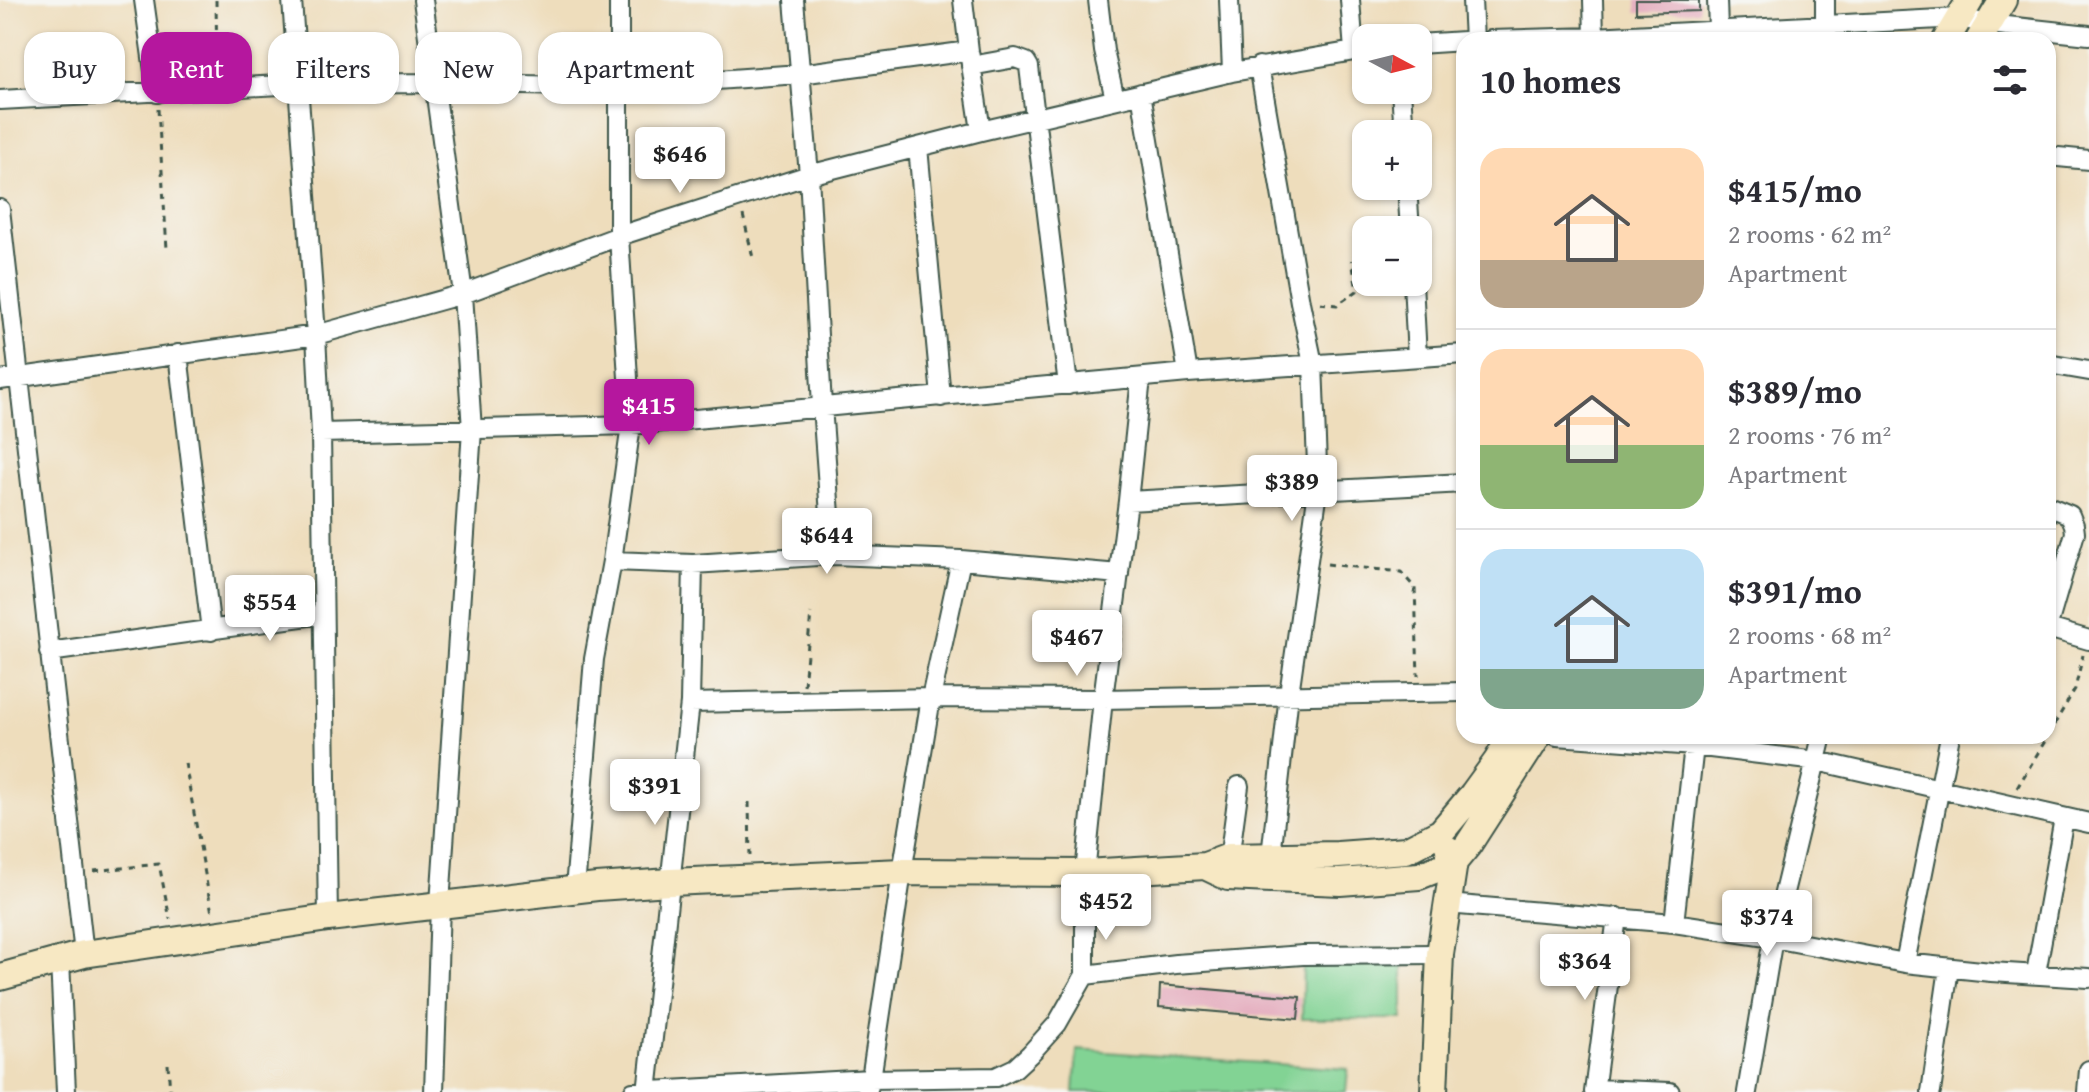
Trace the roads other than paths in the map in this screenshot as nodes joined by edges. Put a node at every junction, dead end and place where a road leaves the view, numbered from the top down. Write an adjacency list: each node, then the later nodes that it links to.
1 (144, 0): 19 (street)
2 (292, 0): 20 (street)
3 (423, 0): 21 (street)
4 (619, 0): 22 (street)
5 (794, 0): 37 (street)
6 (963, 0): 34 (street)
7 (1098, 0): 41 (street)
8 (1229, 0): 36 (street)
9 (1350, 0): 16 (street)
10 (1472, 0): 23 (street)
11 (1593, 0): 24 (street)
12 (1717, 0): 18 (street)
13 (1825, 0): 17 (street)
14 (2003, 0): 28 (street)
15 (1958, 19): 17 (street); 28 (street)
16 (1355, 24)
17 (1825, 25): 27 (street)
18 (1718, 29): 25 (street); 26 (street)
19 (148, 32)
20 (295, 32)
21 (428, 32)
22 (618, 32)
23 (1474, 32)
24 (1594, 32)
25 (1672, 32)
26 (1741, 32)
27 (1771, 32)
28 (1984, 32)
29 (2056, 34): 30 (street)
30 (2089, 35)
31 (1456, 42): 32 (street)
32 (1432, 43)
33 (1352, 51): 35 (street)
34 (970, 59): 37 (street); 46 (street); 47 (street)
35 (1259, 66): 36 (street); 60 (street)
36 (1232, 72): 39 (street)
37 (800, 74): 38 (street); 51 (street)
38 (723, 79)
39 (1141, 93): 41 (street); 63 (street)
40 (141, 94): 42 (street)
41 (1115, 99): 46 (street)
42 (0, 100)
43 (300, 104): 56 (street)
44 (438, 104): 54 (street)
45 (617, 104): 53 (street)
46 (1034, 119): 47 (street); 66 (street)
47 (981, 131): 48 (street)
48 (918, 147): 51 (street); 67 (street)
49 (2056, 157): 50 (street)
50 (2089, 160)
51 (809, 175): 53 (street); 68 (street)
52 (0, 209): 65 (street)
53 (619, 236): 54 (street); 69 (street)
54 (463, 294): 56 (street); 70 (street)
55 (1414, 296): 59 (street)
56 (316, 335): 57 (street); 71 (street)
57 (178, 354): 65 (street); 84 (street)
58 (1456, 355): 59 (street)
59 (1417, 357): 60 (street)
60 (1313, 364): 63 (street); 73 (street)
61 (2056, 365): 62 (street)
62 (2089, 371)
63 (1188, 373): 64 (street)
64 (1141, 378): 66 (street); 74 (street)
65 (9, 379): 86 (street)
66 (1068, 385): 67 (street)
67 (941, 397): 68 (street)
68 (822, 406): 69 (street); 76 (street)
69 (631, 425): 70 (street); 78 (street)
70 (472, 430): 71 (street); 114 (street)
71 (321, 433): 82 (street)
72 (1456, 483): 73 (street)
73 (1318, 490): 74 (street); 88 (street)
74 (1128, 501): 80 (street)
75 (2056, 509): 81 (street)
76 (833, 555): 77 (street); 79 (street)
77 (961, 560): 80 (street); 89 (street)
78 (612, 561): 79 (street); 112 (street)
79 (693, 564): 91 (street)
80 (1119, 574): 90 (street)
81 (2056, 598)
82 (323, 614): 84 (street); 116 (street)
83 (2056, 629): 85 (street)
84 (211, 631): 86 (street)
85 (2088, 640)
86 (49, 652): 120 (street)
87 (1456, 692): 88 (street)
88 (1289, 694): 90 (street); 105 (street)
89 (931, 698): 90 (street); 91 (street); 108 (street)
90 (1103, 699): 109 (street)
91 (690, 703): 111 (street)
92 (1507, 744): 103 (street)
93 (1533, 744): 106 (street)
94 (1685, 744): 97 (street)
95 (1820, 744): 98 (street)
96 (1948, 744): 100 (street)
97 (1694, 746): 98 (street); 117 (street)
98 (1817, 761): 100 (street); 118 (street)
99 (1239, 786): 107 (street)
100 (1940, 788): 101 (street); 121 (street)
101 (2064, 818): 102 (street); 123 (street)
102 (2089, 823)
103 (1441, 832): 104 (street); 106 (street)
104 (1406, 850): 105 (street); 110 (street)
105 (1271, 856): 107 (street)
106 (1454, 862): 110 (street); 113 (street)
107 (1221, 866): 109 (street); 110 (street)
108 (902, 872): 109 (street); 111 (street); 128 (street)
109 (1085, 873): 124 (street)
110 (1419, 876): 113 (street)
111 (670, 882): 112 (street); 132 (street)
112 (575, 889): 114 (street)
113 (1448, 898): 115 (street); 119 (street)
114 (440, 904): 116 (street); 131 (street)
115 (1617, 917): 117 (street); 129 (street)
116 (328, 918): 120 (street)
117 (1674, 923): 118 (street)
118 (1773, 938): 121 (street); 135 (street)
119 (1440, 954): 124 (street); 133 (street)
120 (72, 957): 125 (street); 130 (street)
121 (1905, 963): 122 (street)
122 (1949, 968): 123 (street); 136 (street)
123 (2036, 973): 126 (street)
124 (1085, 975): 128 (street)
125 (0, 977)
126 (2089, 978)
127 (2089, 1070): 137 (street)
128 (869, 1086): 132 (street)
129 (1594, 1090): 134 (street)
130 (66, 1092)
131 (434, 1092)
132 (642, 1092)
133 (1434, 1092)
134 (1670, 1092)
135 (1747, 1092)
136 (1931, 1092)
137 (2087, 1092)

